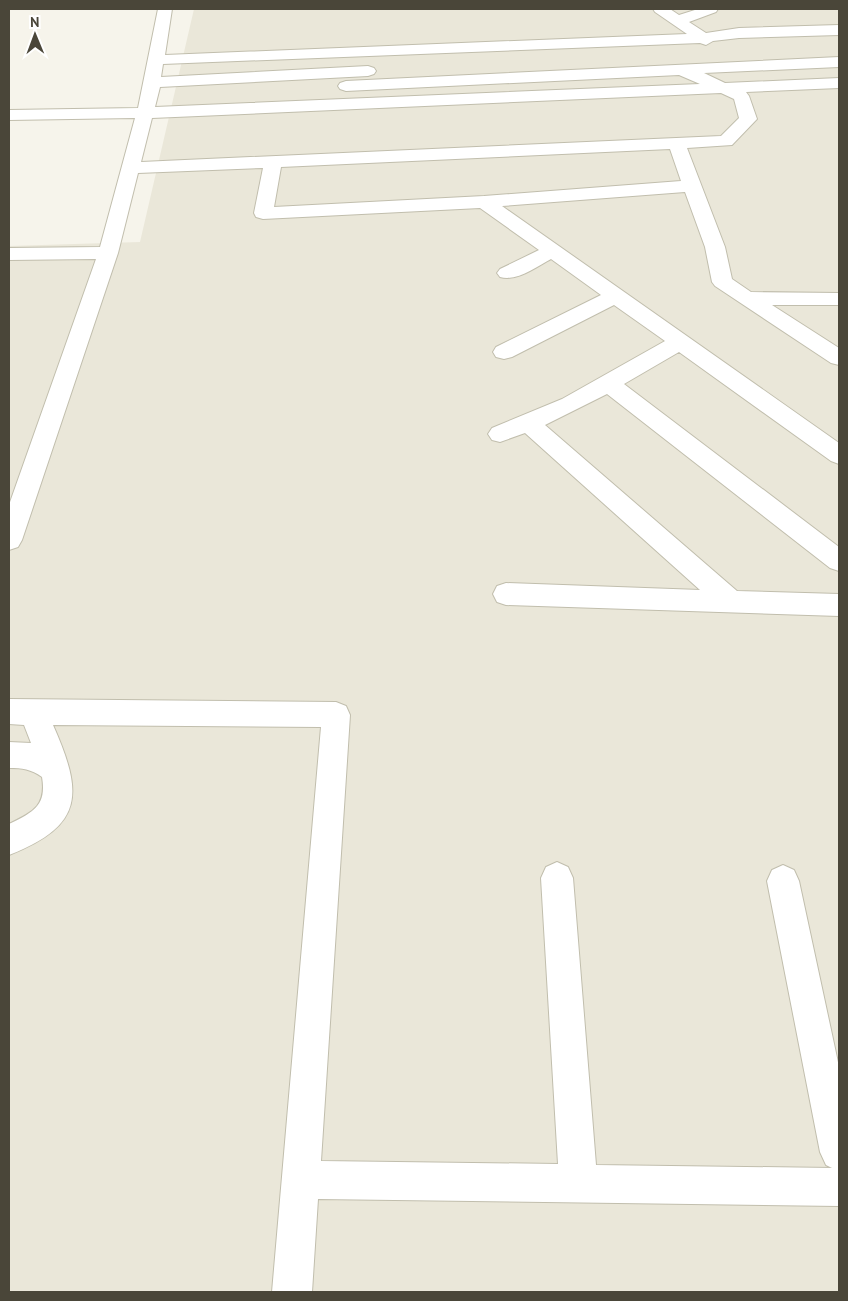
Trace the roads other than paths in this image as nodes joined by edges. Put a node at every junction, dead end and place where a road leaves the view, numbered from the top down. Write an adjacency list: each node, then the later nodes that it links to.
1 (165, 9): 9 (street)
2 (660, 9): 4 (street)
3 (711, 9): 4 (street)
4 (678, 21): 6 (street)
5 (839, 30): 6 (street)
6 (702, 38): 8 (street); 9 (street)
7 (839, 49): 14 (street)
8 (722, 50)
9 (156, 60): 14 (street)
10 (839, 62): 11 (street)
11 (680, 69): 13 (street); 14 (street)
12 (839, 83): 13 (street)
13 (726, 89): 14 (street); 16 (street)
14 (149, 97): 15 (street); 18 (street)
15 (9, 115)
16 (677, 145): 17 (street); 19 (street)
17 (274, 162): 18 (street); 20 (street)
18 (130, 168): 22 (street)
19 (692, 186): 20 (street); 26 (street)
20 (484, 202): 21 (street)
21 (553, 252): 24 (street); 25 (street)
22 (108, 253): 23 (street); 35 (street)
23 (9, 254)
24 (507, 273)
25 (615, 296): 28 (street); 29 (street)
26 (748, 298): 27 (street); 30 (street)
27 (839, 298)
28 (680, 342): 31 (street); 34 (street)
29 (504, 352)
30 (839, 358)
31 (609, 384): 32 (street); 36 (street)
32 (529, 424): 33 (street); 38 (street)
33 (500, 434)
34 (839, 455)
35 (9, 540)
36 (839, 561)
37 (506, 594): 38 (street)
38 (731, 601): 39 (street)
39 (839, 605)
40 (21, 712): 42 (street); 47 (street)
41 (9, 755): 42 (street)
42 (55, 770): 43 (street)
43 (9, 840)
44 (557, 878): 48 (street)
45 (783, 881): 46 (street)
46 (839, 1152)
47 (301, 1180): 48 (street); 50 (street)
48 (578, 1183): 49 (street)
49 (839, 1187)
50 (292, 1292)

